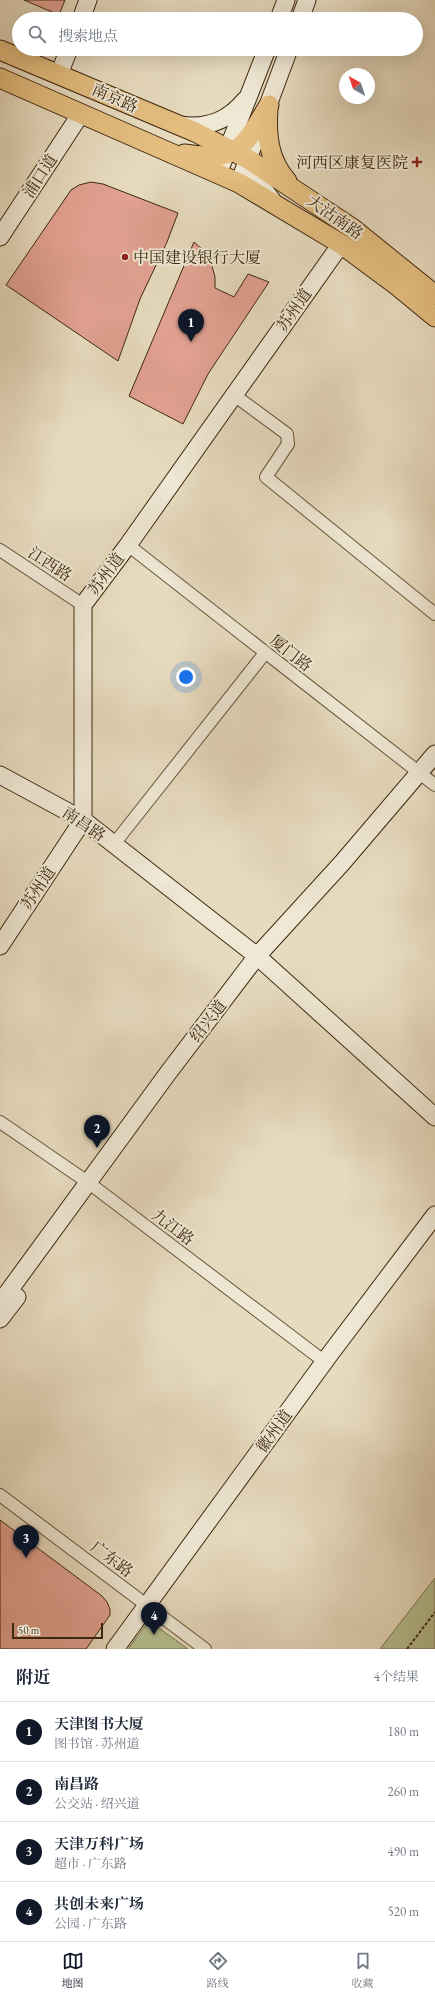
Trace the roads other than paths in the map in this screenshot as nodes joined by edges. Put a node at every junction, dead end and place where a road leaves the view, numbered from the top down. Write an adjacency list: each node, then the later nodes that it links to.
1 (88, 0): 4 (street)
2 (286, 0): 5 (street)
3 (307, 0): 6 (street)
4 (84, 12)
5 (282, 12)
6 (303, 12)
7 (0, 50): 8 (main road, 南京路)
8 (12, 55)
9 (15, 56): 13 (main road, 南京路)
10 (66, 56): 13 (street)
11 (264, 56): 15 (street)
12 (286, 56): 16 (street)
13 (59, 74): 18 (main road, 南京路)
14 (0, 78): 17 (main road, 南京路)
15 (250, 94): 18 (street); 20 (street)
16 (269, 105): 20 (main road); 23 (main road)
17 (80, 115): 19 (main road, 南京路); 25 (street, 浦口道)
18 (173, 124): 20 (main road, 南京路)
19 (161, 150): 20 (main road); 21 (main road, 南京路)
20 (239, 155): 21 (street); 22 (street); 23 (main road, 大沽南路); 24 (street)
21 (218, 174): 22 (main road, 南京路)
22 (239, 183): 24 (main road, 大沽南路)
23 (292, 187): 27 (main road, 大沽南路)
24 (275, 204): 26 (main road, 大沽南路)
25 (0, 237)
26 (341, 244): 28 (main road, 大沽南路); 29 (street, 苏州道)
27 (435, 295)
28 (435, 317)
29 (234, 395): 30 (street, 苏州道); 33 (street)
30 (128, 545): 32 (street, 苏州道); 34 (street, 厦门路)
31 (0, 550): 32 (street, 江西路)
32 (83, 605): 38 (street, 苏州道)
33 (435, 614)
34 (265, 653): 37 (street, 厦门路); 39 (street)
35 (435, 754): 37 (street, 绍兴道)
36 (0, 775): 38 (street, 南昌路)
37 (429, 777): 41 (street, 绍兴道)
38 (83, 820): 39 (street, 南昌路); 40 (street, 苏州道)
39 (114, 844): 41 (street, 南昌路)
40 (0, 946)
41 (261, 960): 42 (street, 南昌路); 44 (street, 绍兴道)
42 (435, 1118)
43 (0, 1122): 44 (street, 九江路)
44 (93, 1186): 46 (street, 绍兴道); 47 (street, 绍兴道); 48 (street, 九江路)
45 (435, 1215): 48 (street, 徽州道)
46 (0, 1303)
47 (0, 1319)
48 (325, 1362): 50 (street, 徽州道)
49 (0, 1495): 50 (street, 广东路)
50 (146, 1604): 51 (street, 徽州道); 52 (street, 广东路)
51 (114, 1649)
52 (205, 1649)

